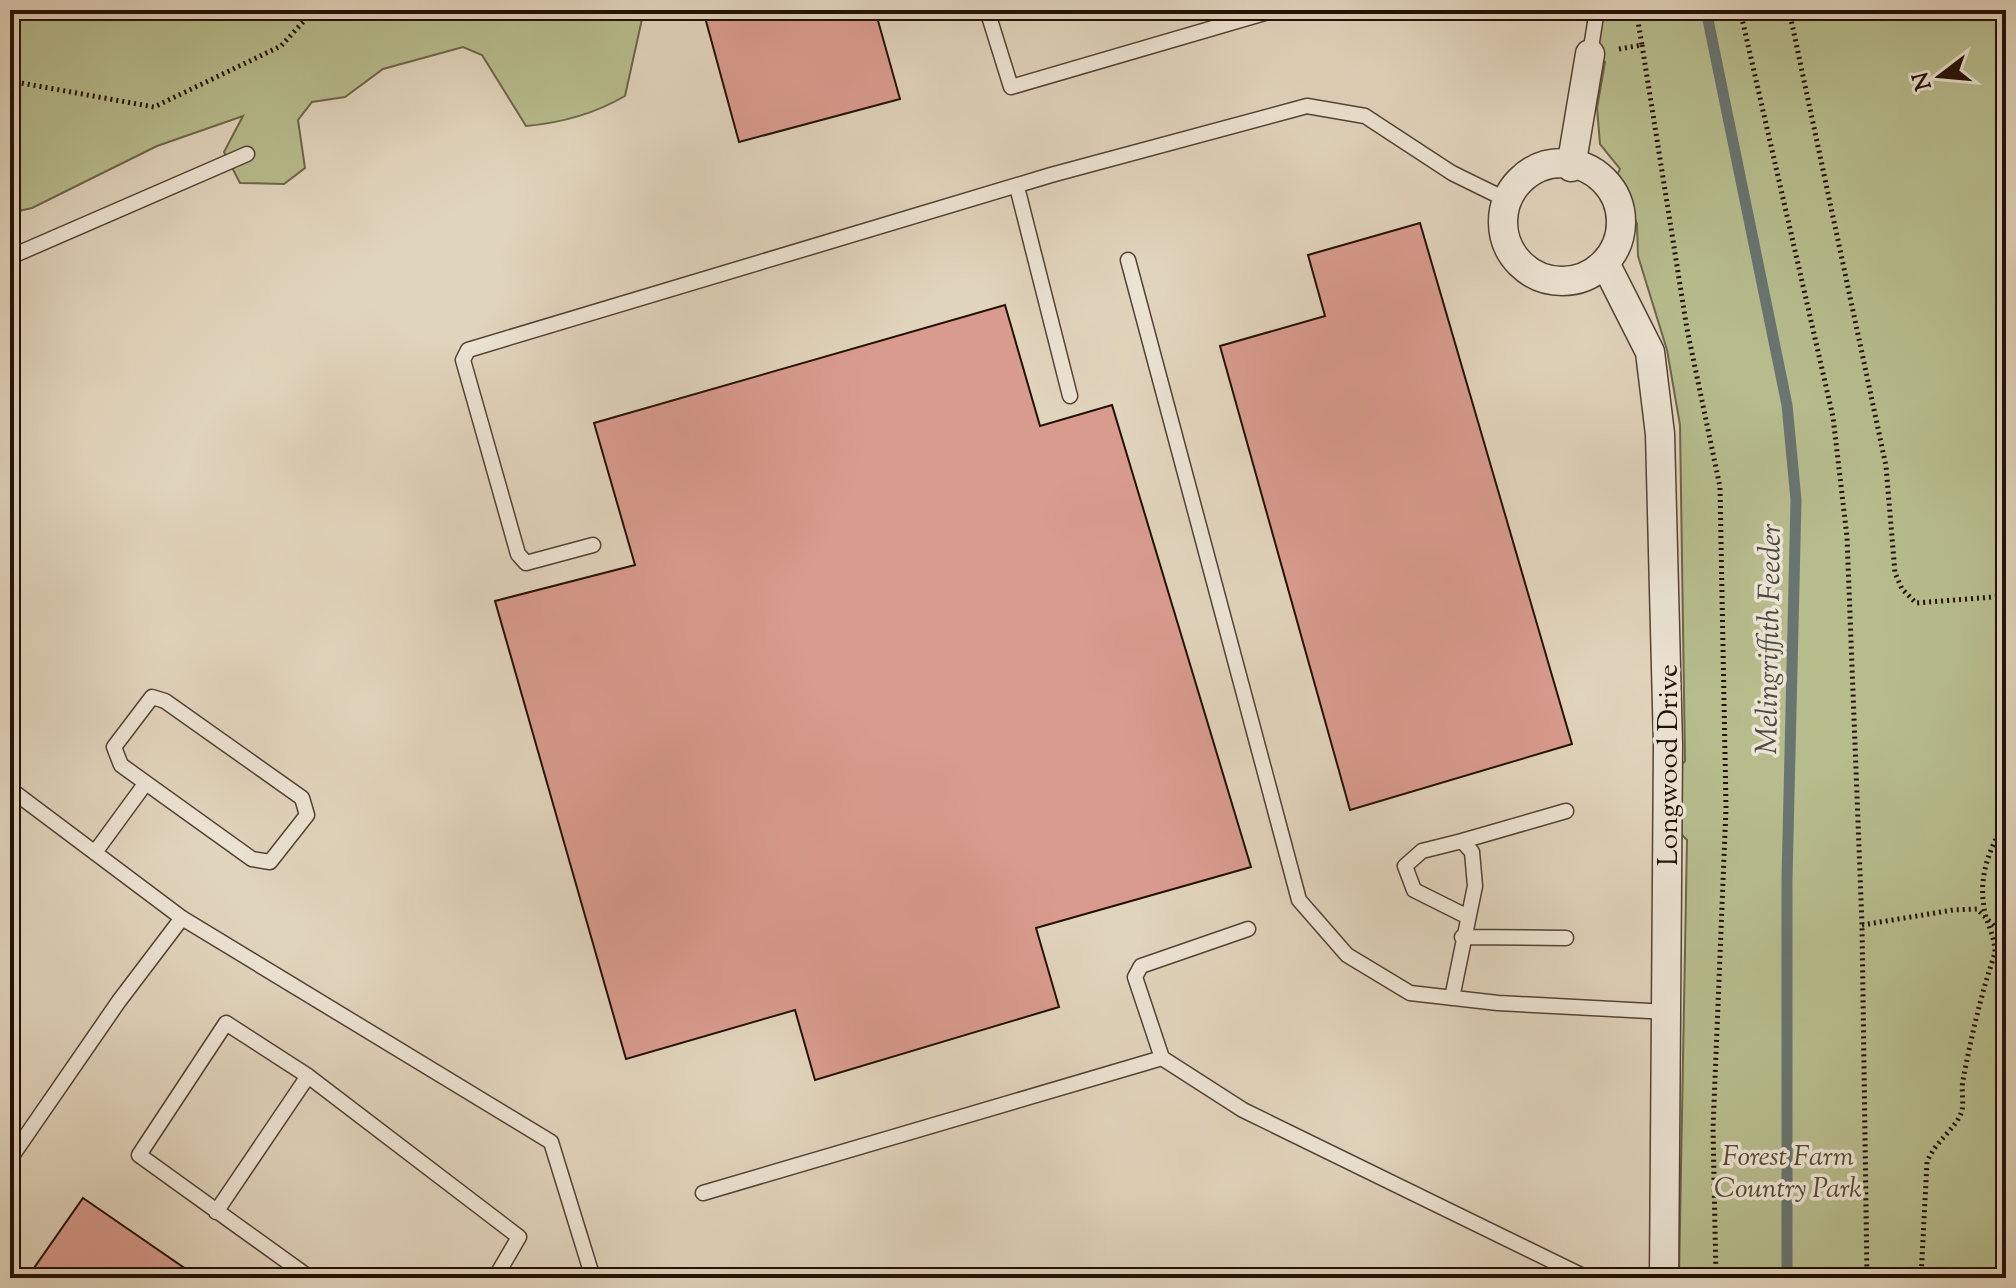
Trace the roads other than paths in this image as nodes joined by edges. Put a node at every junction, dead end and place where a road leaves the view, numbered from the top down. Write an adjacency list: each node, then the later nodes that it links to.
1 (987, 10): 2 (lane)
2 (1275, 10)
3 (1597, 10): 4 (lane)
4 (1590, 54): 6 (street)
5 (247, 154): 9 (lane)
6 (1571, 167): 8 (street); 11 (street)
7 (1017, 187): 8 (lane); 12 (lane); 13 (lane)
8 (1507, 200): 11 (street)
9 (10, 257)
10 (1128, 260): 24 (lane)
11 (1605, 263): 25 (street, Longwood Drive)
12 (1070, 396)
13 (593, 545)
14 (145, 784): 14 (lane); 18 (lane)
15 (10, 789): 18 (lane)
16 (1566, 811): 17 (lane)
17 (1462, 841): 19 (lane); 19 (lane)
18 (96, 851): 20 (lane)
19 (1466, 916): 22 (lane)
20 (182, 918): 28 (lane); 33 (lane)
21 (1248, 929): 26 (lane)
22 (1462, 937): 23 (lane); 24 (lane)
23 (1566, 938)
24 (1452, 998): 25 (lane)
25 (1668, 1012): 35 (street, Longwood Drive)
26 (1162, 1058): 29 (lane); 34 (lane)
27 (308, 1076): 30 (lane); 30 (lane); 32 (lane)
28 (10, 1159)
29 (703, 1193)
30 (216, 1212): 31 (lane)
31 (310, 1278)
32 (495, 1278)
33 (593, 1278)
34 (1587, 1278)
35 (1664, 1278)

